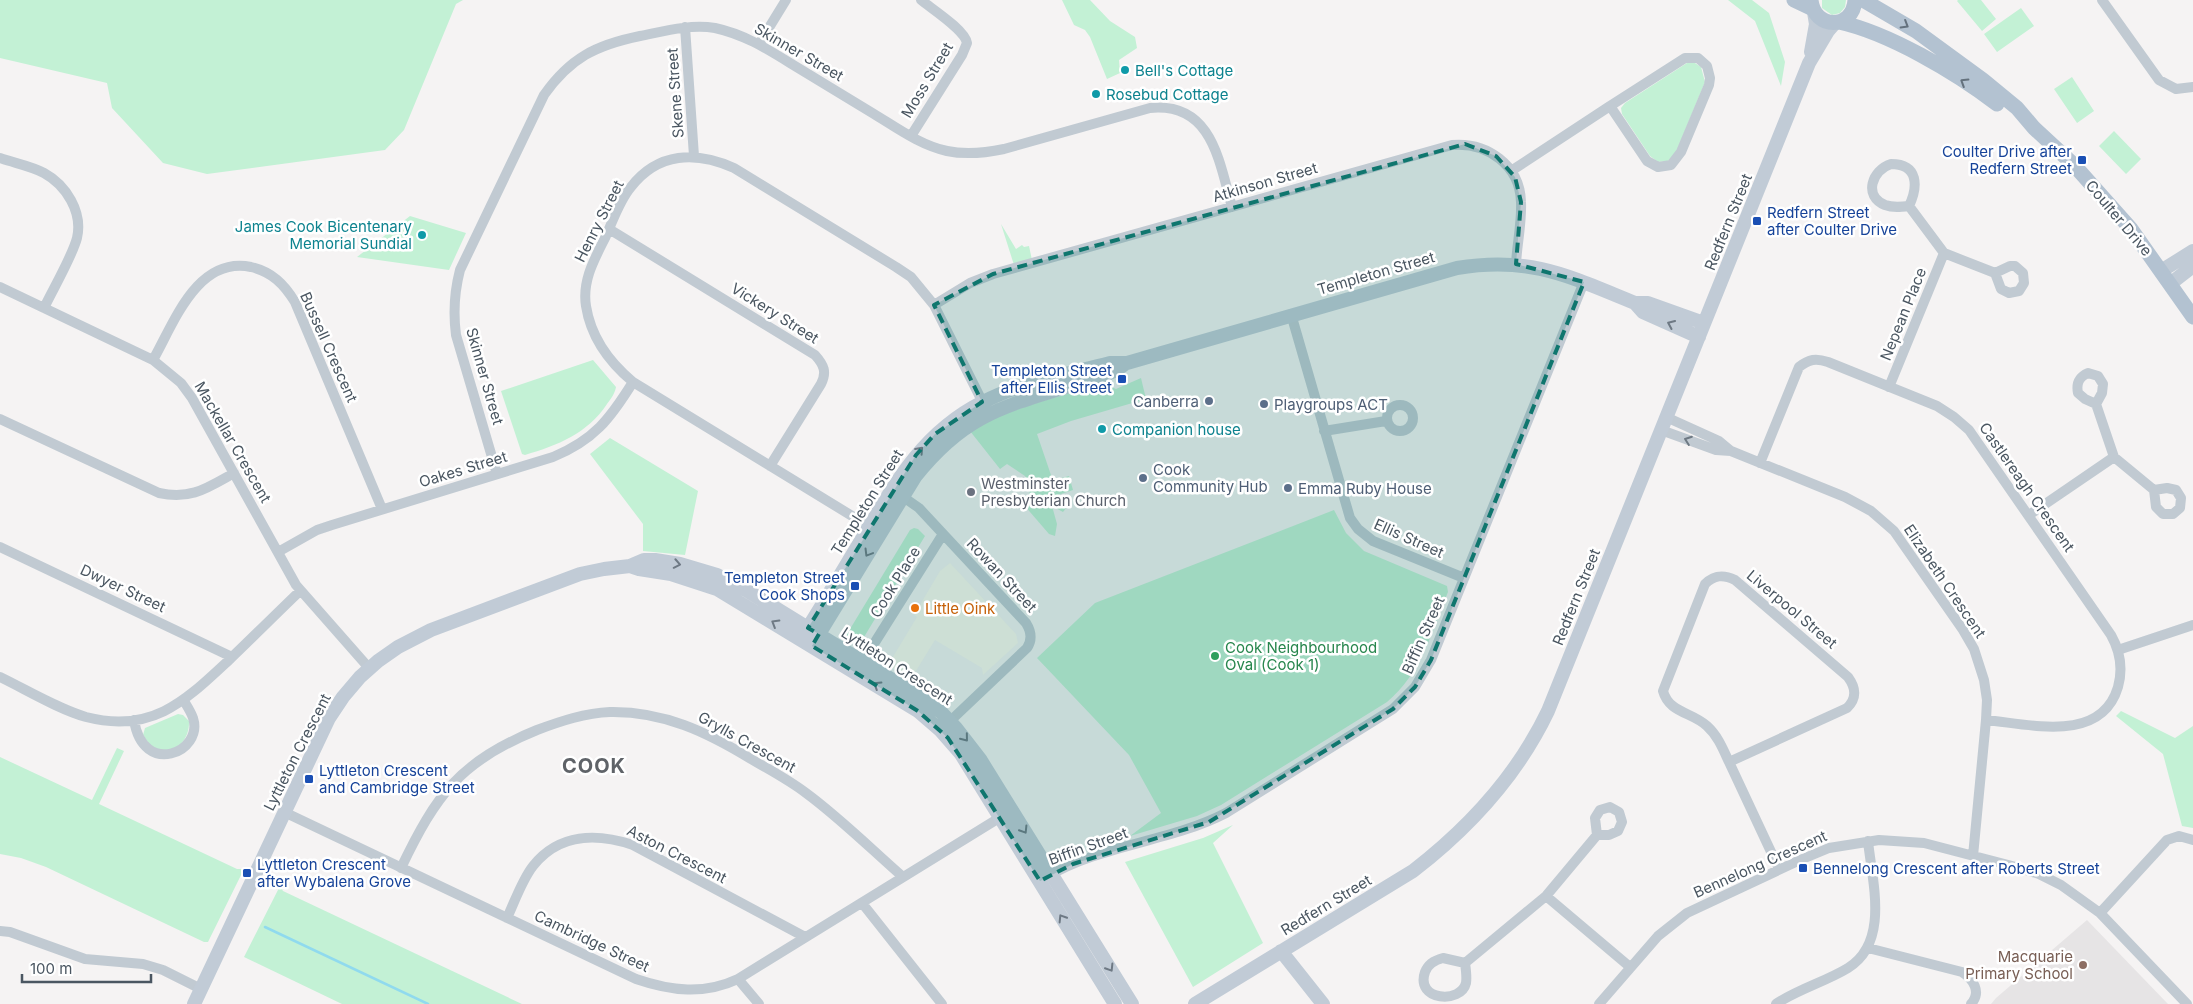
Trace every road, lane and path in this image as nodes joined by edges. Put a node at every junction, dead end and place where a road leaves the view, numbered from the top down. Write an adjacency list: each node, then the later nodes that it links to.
1 (786, 0): 10 (street)
2 (921, 0): 15 (street, Moss Street)
3 (1794, 0): 7 (main road)
4 (1855, 0): 8 (main road)
5 (1863, 0): 14 (main road, Coulter Drive, one-way to 14)
6 (2102, 0): 12 (street)
7 (1813, 7): 8 (main road, Coulter Drive); 11 (street, Redfern Street)
8 (1837, 22): 11 (street, Redfern Street); 14 (main road, Coulter Drive, one-way to 8)
9 (685, 27): 10 (street, Skinner Street); 16 (street, Skene Street); 50 (street, Skinner Street)
10 (759, 44): 15 (street, Skinner Street)
11 (1809, 63): 35 (street, Redfern Street)
12 (2193, 87)
13 (1610, 106): 13 (street); 18 (street)
14 (2034, 128): 27 (main road, Coulter Drive)
15 (911, 136): 20 (street, Skinner Street)
16 (694, 156): 21 (street, Henry Street); 31 (street, Henry Street)
17 (0, 158): 32 (street)
18 (1511, 171): 20 (street, Atkinson Street); 24 (street, Atkinson Street)
19 (1909, 206): 19 (street); 23 (street)
20 (1232, 207): 31 (street, Atkinson Street)
21 (609, 229): 38 (street, Henry Street); 48 (street, Vickery Street)
22 (2193, 252): 27 (street)
23 (1944, 253): 26 (street); 39 (street, Nepean Place)
24 (1516, 264): 28 (street, Templeton Street); 33 (street, Templeton Street)
25 (2193, 266): 27 (street)
26 (1995, 273)
27 (2166, 277): 34 (main road, Coulter Drive)
28 (1584, 282): 30 (street, Templeton Street); 59 (street, Biffin Street)
29 (0, 288): 32 (street, Mackellar Crescent)
30 (1635, 303): 35 (street, Templeton Street); 36 (street, Templeton Street, one-way to 30)
31 (934, 305): 41 (street, Henry Street)
32 (44, 308): 37 (street, Mackellar Crescent)
33 (1291, 314): 41 (street, Templeton Street); 45 (street, Ellis Street)
34 (2193, 317)
35 (1704, 323): 36 (street, Redfern Street)
36 (1699, 337): 44 (street, Redfern Street)
37 (153, 360): 49 (street, Mackellar Crescent); 53 (street, Bussell Crescent)
38 (633, 382): 48 (street, Henry Street); 50 (street, Oakes Street)
39 (1889, 387): 47 (street, Castlereagh Crescent); 54 (street, Castlereagh Crescent)
40 (2096, 404): 46 (street)
41 (985, 408): 52 (street, Templeton Street)
42 (0, 419): 49 (street)
43 (1386, 421): 45 (street)
44 (1664, 424): 47 (street, Elizabeth Crescent); 90 (street, Redfern Street)
45 (1324, 431): 59 (street, Ellis Street)
46 (2114, 457): 51 (street); 54 (street)
47 (1760, 463): 70 (street, Elizabeth Crescent)
48 (770, 466): 55 (street, Henry Street)
49 (234, 473): 58 (street, Mackellar Crescent)
50 (498, 474): 53 (street, Oakes Street)
51 (2154, 490)
52 (897, 493): 55 (street, Templeton Street); 56 (street, Rowan Street)
53 (382, 509): 58 (street, Oakes Street)
54 (2029, 515): 63 (street, Castlereagh Crescent)
55 (875, 530): 62 (street, Templeton Street)
56 (943, 534): 65 (street, Cook Place); 71 (street, Rowan Street)
57 (0, 547): 64 (street, Dwyer Street)
58 (278, 552): 60 (street, Mackellar Crescent)
59 (1464, 578): 82 (street, Biffin Street)
60 (300, 591): 64 (street); 66 (street, Mackellar Crescent)
61 (2193, 625): 63 (street)
62 (810, 637): 65 (street, Lyttleton Crescent); 66 (street, Lyttleton Crescent)
63 (2118, 650): 70 (street, Castlereagh Crescent)
64 (232, 657): 68 (street)
65 (859, 667): 71 (street, Lyttleton Crescent)
66 (369, 668): 73 (street, Lyttleton Crescent)
67 (0, 677): 69 (street)
68 (184, 701): 69 (street); 69 (street)
69 (134, 720)
70 (1986, 720): 78 (street, Elizabeth Crescent)
71 (945, 726): 74 (street, Lyttleton Crescent)
72 (1729, 762): 72 (street, Liverpool Street); 80 (street, Liverpool Street)
73 (284, 812): 79 (street, Cambridge Street); 94 (street, Lyttleton Crescent)
74 (1006, 814): 81 (street, Cambridge Street); 82 (street, Lyttleton Crescent)
75 (1596, 835): 83 (street)
76 (1868, 840): 78 (street, Bennelong Crescent); 80 (street, Bennelong Crescent); 89 (street)
77 (2193, 840): 85 (street)
78 (1973, 856): 85 (street, Bennelong Crescent)
79 (401, 868): 81 (street, Grylls Crescent); 86 (street, Cambridge Street)
80 (1779, 869): 92 (street, Bennelong Crescent)
81 (903, 877): 84 (street, Cambridge Street)
82 (1045, 878): 98 (street, Lyttleton Crescent, one-way to 82); 99 (street, Lyttleton Crescent, one-way to 99)
83 (1546, 896): 91 (street); 92 (street)
84 (862, 903): 88 (street, Cambridge Street); 97 (street)
85 (2100, 913): 105 (street, Bennelong Crescent)
86 (507, 918): 88 (street, Aston Crescent); 93 (street, Cambridge Street)
87 (0, 931): 94 (street)
88 (805, 937): 93 (street, Cambridge Street)
89 (1868, 948): 103 (street); 104 (street)
90 (1281, 951): 100 (street, Redfern Street); 101 (street)
91 (1465, 963): 91 (street)
92 (1630, 967): 102 (street, Bennelong Crescent)
93 (738, 979): 96 (street)
94 (201, 988): 95 (street, Lyttleton Crescent)
95 (194, 1004)
96 (759, 1004)
97 (942, 1004)
98 (1116, 1004)
99 (1132, 1004)
100 (1195, 1004)
101 (1323, 1004)
102 (1599, 1004)
103 (1776, 1004)
104 (1972, 1004)
105 (2187, 1004)

